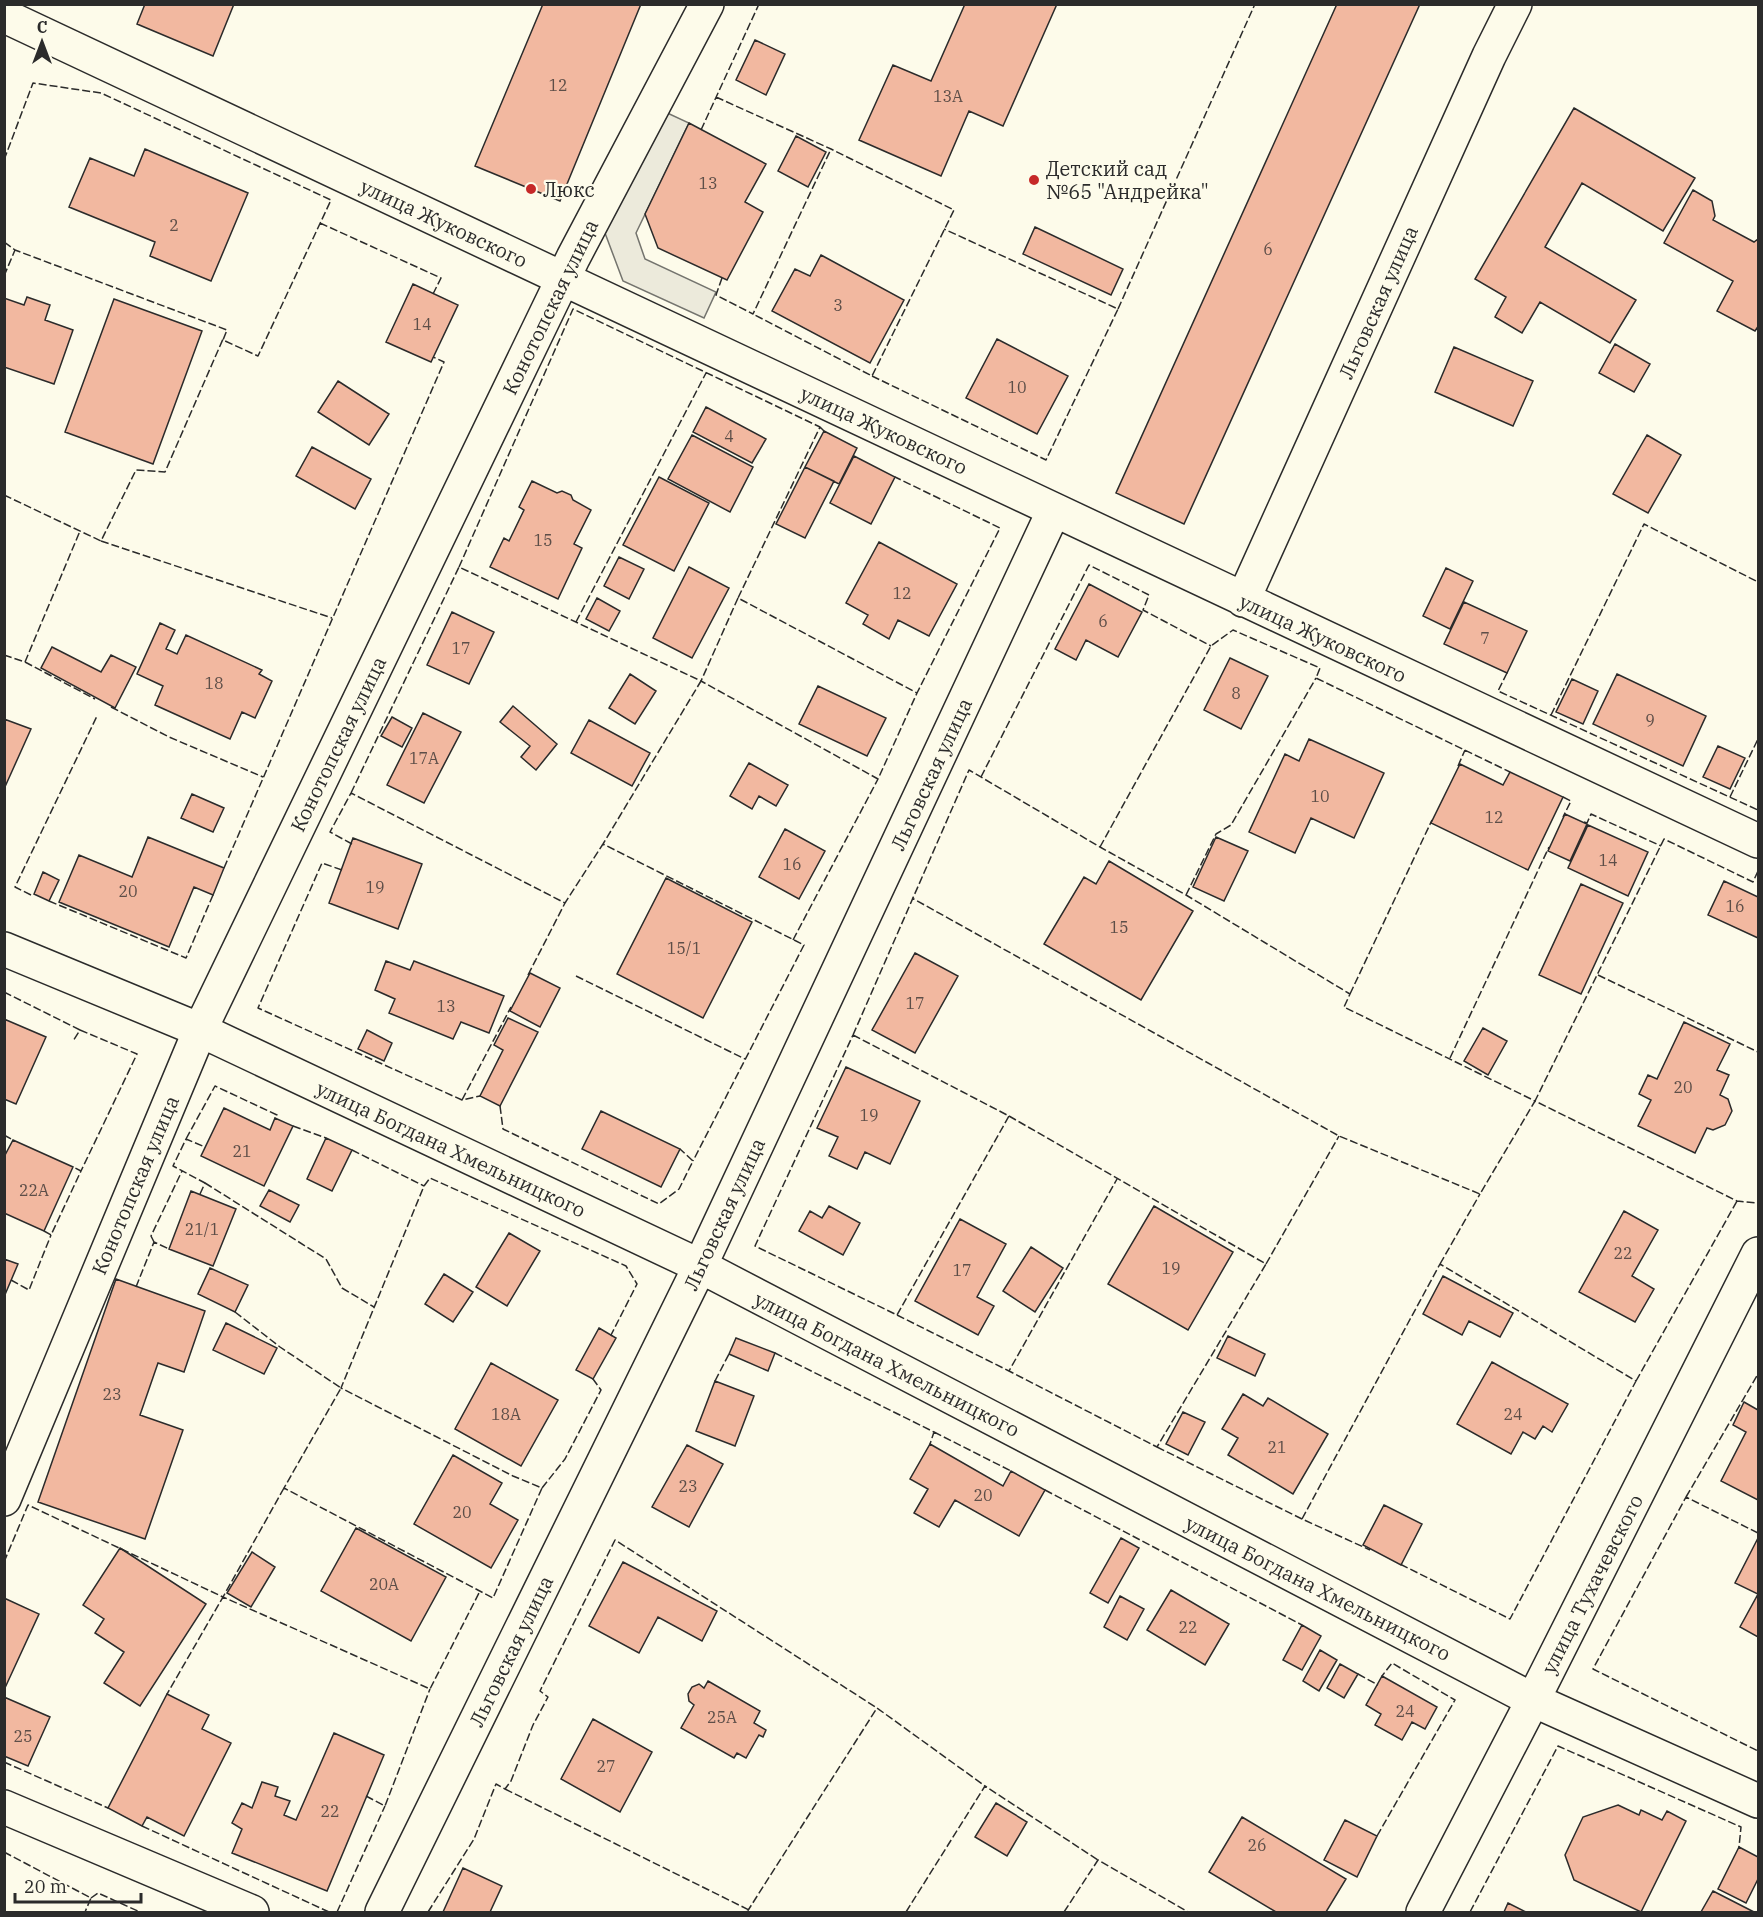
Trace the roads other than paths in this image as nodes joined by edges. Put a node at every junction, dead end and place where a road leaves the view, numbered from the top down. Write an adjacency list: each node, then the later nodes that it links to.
1 (706, 4): 4 (street, Конотопская улица)
2 (1515, 4): 6 (street, Льговская улица)
3 (10, 18): 4 (street, улица Жуковского)
4 (563, 279): 5 (street, улица Жуковского); 9 (street, Конотопская улица)
5 (1054, 510): 6 (street, улица Жуковского); 11 (street, Льговская улица)
6 (1243, 600): 7 (street, улица Жуковского)
7 (1758, 842)
8 (4, 949): 9 (street, улица Богдана Хмельницкого)
9 (200, 1030): 11 (street, улица Богдана Хмельницкого); 12 (street, Конотопская улица)
10 (1758, 1254): 13 (street, улица Тухачевского)
11 (700, 1266): 13 (street, улица Богдана Хмельницкого); 17 (street, Льговская улица)
12 (4, 1499)
13 (1533, 1700): 14 (street, улица Богдана Хмельницкого); 18 (street, улица Тухачевского)
14 (1758, 1801)
15 (4, 1807): 16 (street)
16 (252, 1912)
17 (382, 1912)
18 (1423, 1912)

